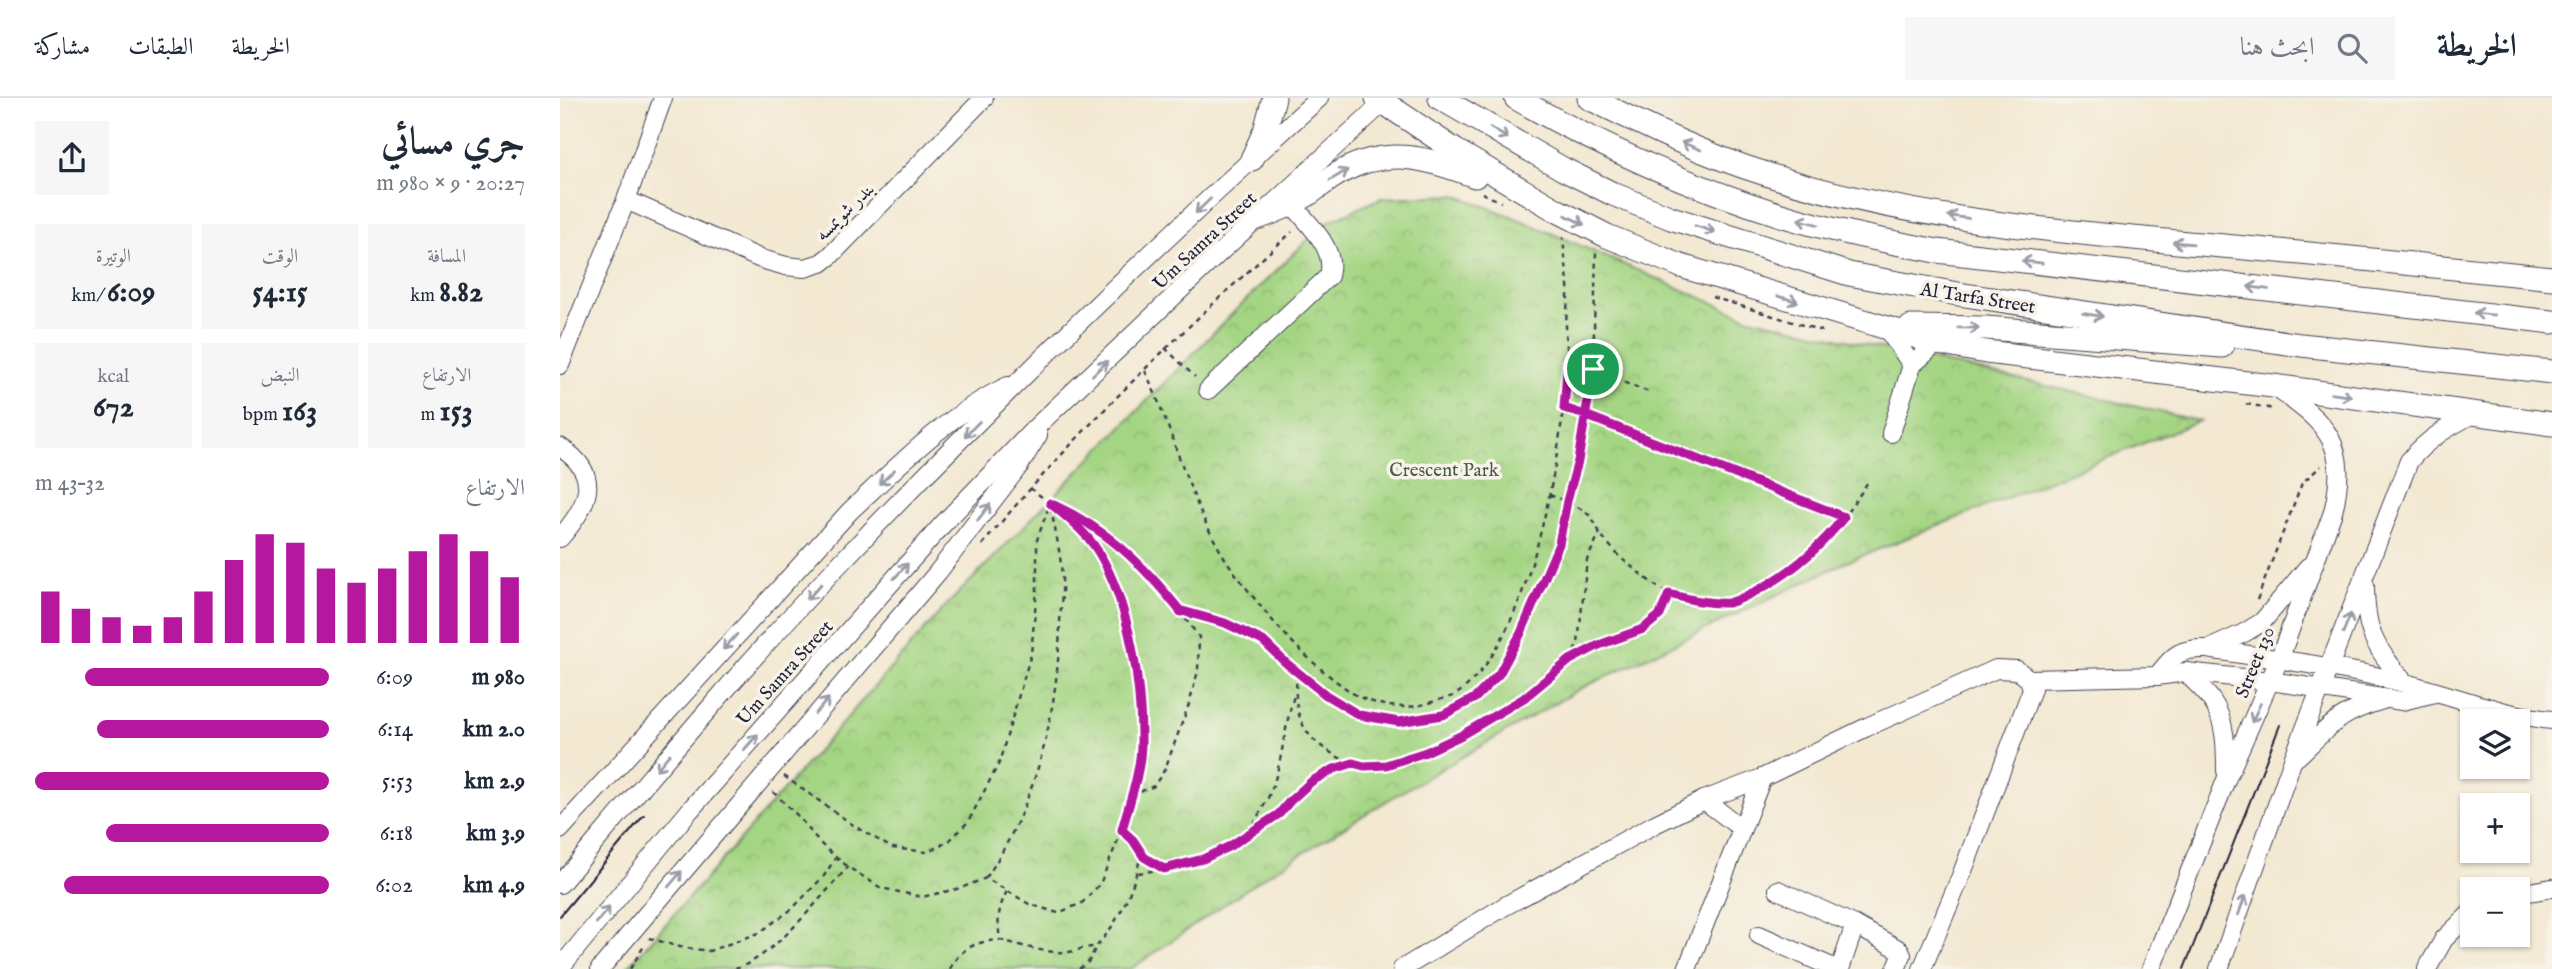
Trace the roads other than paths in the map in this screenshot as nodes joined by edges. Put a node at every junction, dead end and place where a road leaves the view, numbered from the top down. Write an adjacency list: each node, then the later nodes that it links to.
1 (663, 98): 12 (street)
2 (984, 98): 12 (street, بندر شويمسه)
3 (1274, 98): 10 (main road)
4 (1319, 98): 10 (street, Um Samra Street)
5 (1440, 98): 19 (main road, Al Tarfa Street, one-way to 19)
6 (1516, 98): 16 (main road, Al Tarfa Street, one-way to 6)
7 (1589, 98): 9 (main road)
8 (1383, 100): 11 (main road); 14 (street, Um Samra Street)
9 (1609, 105): 15 (main road, one-way to 9)
10 (1252, 159): 23 (street, Um Samra Street, one-way to 23)
11 (1516, 187): 13 (main road, one-way to 11); 17 (main road, one-way to 17)
12 (626, 201): 20 (street)
13 (1298, 212): 14 (main road); 25 (street)
14 (1257, 218): 26 (street, Um Samra Street, one-way to 14)
15 (2552, 278)
16 (2552, 322)
17 (1882, 327): 18 (main road); 19 (main road, one-way to 19); 21 (street)
18 (1937, 343): 21 (street); 24 (main road)
19 (2301, 345): 22 (main road, Al Tarfa Street)
20 (560, 365)
21 (1912, 365): 29 (street)
22 (2552, 372)
23 (1020, 381): 51 (street, Um Samra Street, one-way to 51); 52 (street, Um Samra Street, one-way to 52)
24 (2273, 386): 27 (main road, one-way to 27); 32 (street, Street 130)
25 (1208, 390)
26 (1050, 414): 59 (street, Um Samra Street, one-way to 26); 60 (street, Um Samra Street, one-way to 26)
27 (2473, 414): 28 (main road); 33 (street)
28 (2552, 424)
29 (1891, 433)
30 (560, 447): 31 (street)
31 (560, 538)
32 (2316, 559): 34 (street); 35 (street, Street 130)
33 (2365, 576): 36 (street, one-way to 33); 41 (street)
34 (2208, 649): 35 (street); 38 (street)
35 (2279, 660): 36 (street); 40 (street, Street 130)
36 (2328, 668): 41 (street); 42 (street)
37 (2186, 672): 38 (street); 40 (street); 48 (street)
38 (2157, 676): 39 (street)
39 (2029, 678): 47 (street); 66 (street)
40 (2270, 681): 42 (street); 48 (street, Street 130, one-way to 48)
41 (2404, 682): 43 (street)
42 (2321, 689): 44 (street); 46 (street)
43 (2435, 693): 44 (street); 45 (street)
44 (2385, 699): 46 (street)
45 (2552, 720)
46 (2292, 762): 68 (street, one-way to 46)
47 (1762, 778): 49 (street); 50 (street)
48 (2226, 780): 67 (street, Street 130)
49 (1704, 800): 50 (street); 62 (street)
50 (1741, 828): 63 (street)
51 (560, 830)
52 (560, 884)
53 (2552, 888): 55 (street)
54 (1778, 890): 57 (street)
55 (2530, 892)
56 (2460, 924): 69 (street)
57 (1855, 925): 64 (street); 65 (street)
58 (1759, 935): 64 (street)
59 (613, 962): 61 (street, Um Samra Street)
60 (560, 968)
61 (600, 969)
62 (1402, 969)
63 (1687, 969)
64 (1838, 969)
65 (1896, 969)
66 (1922, 969)
67 (2151, 969)
68 (2219, 969)
69 (2427, 969)

